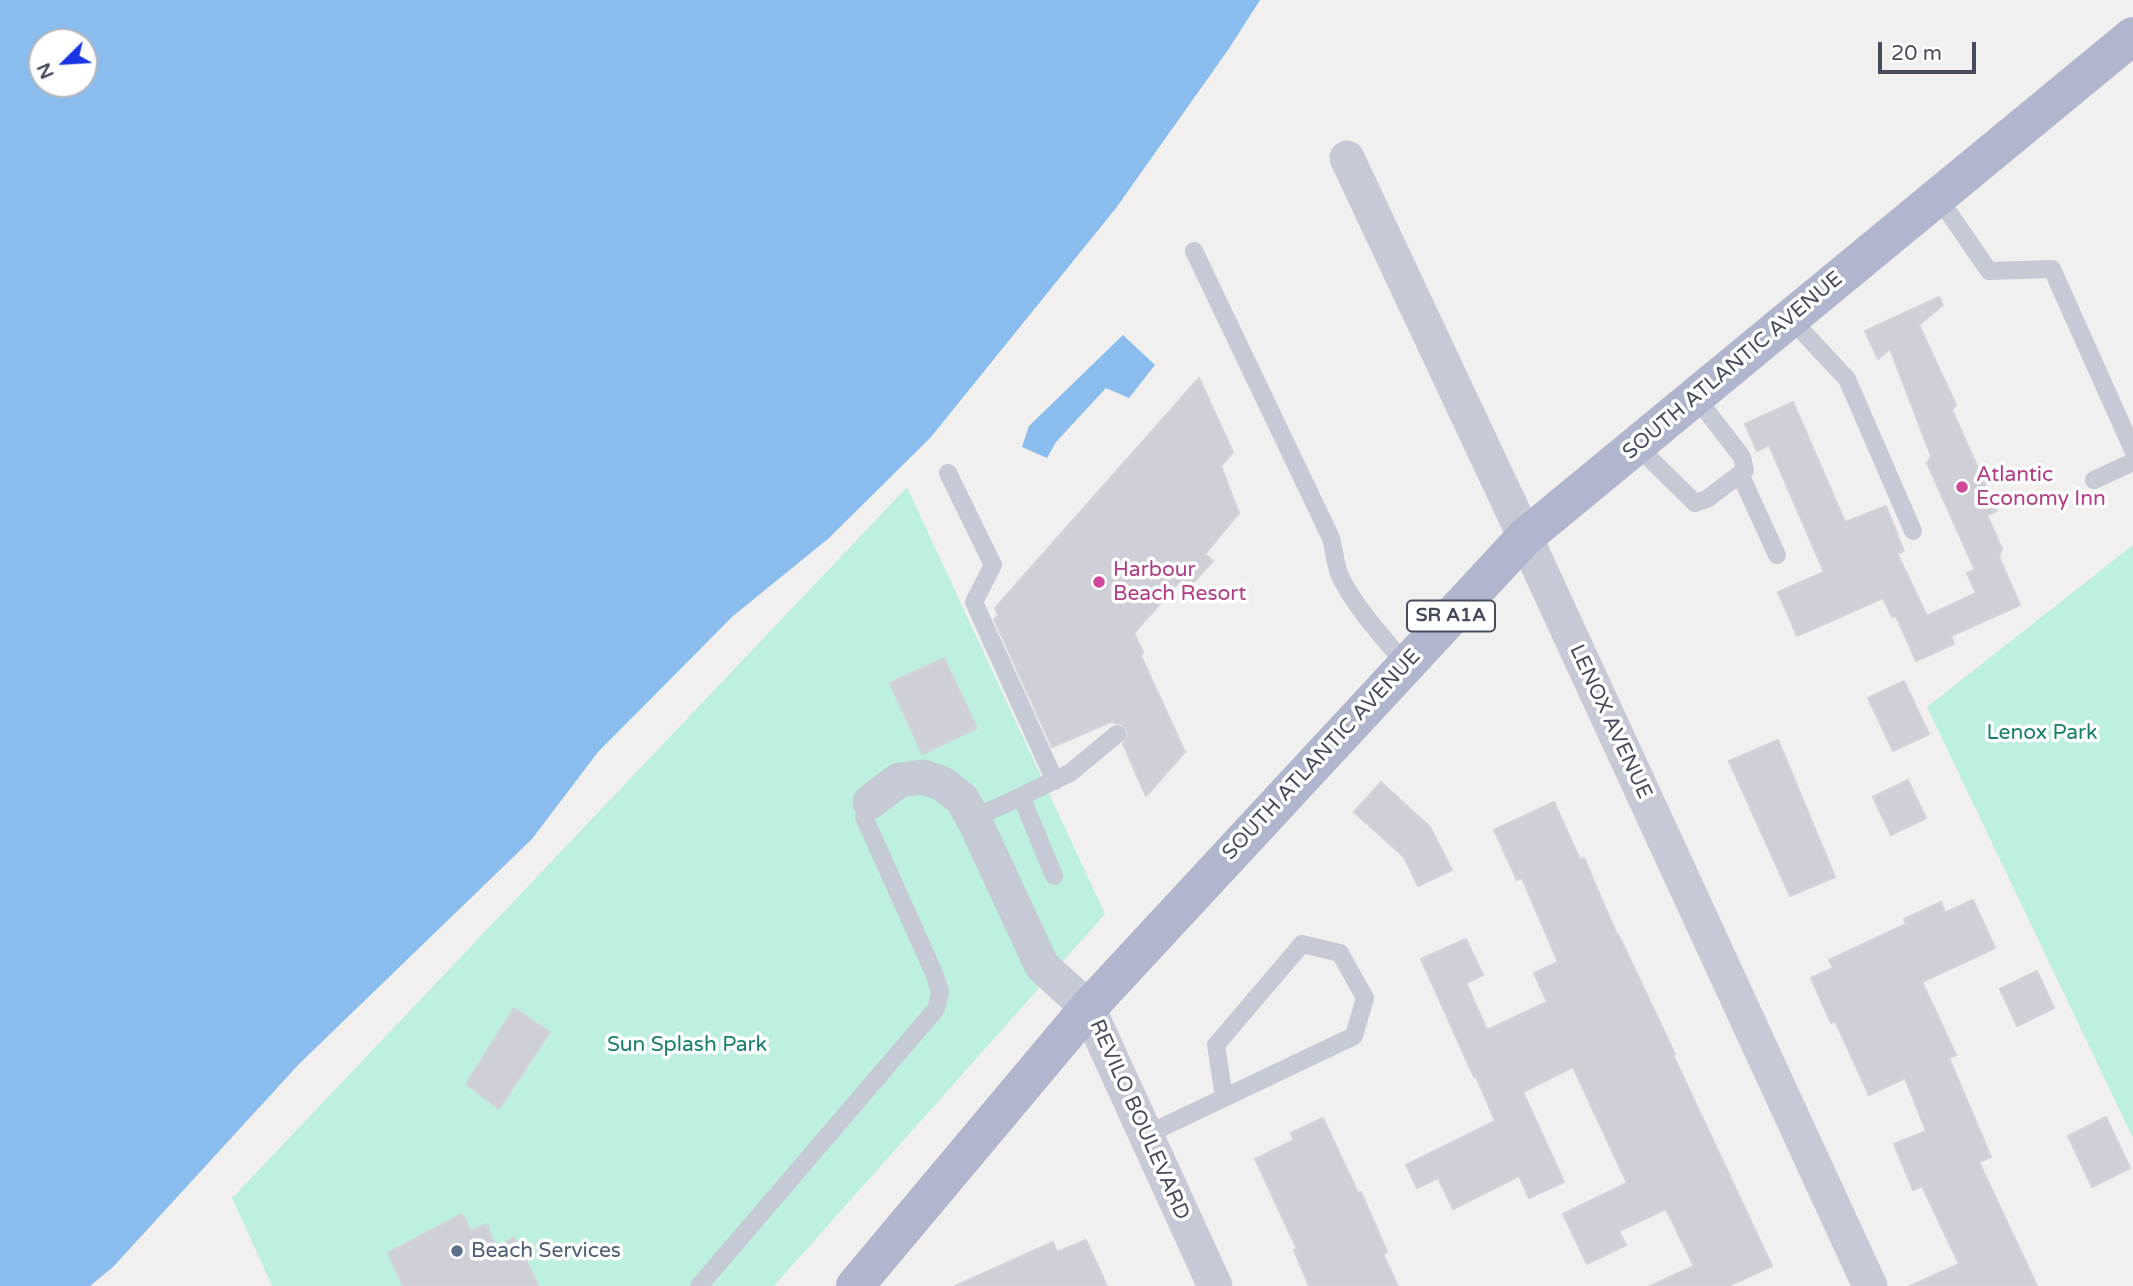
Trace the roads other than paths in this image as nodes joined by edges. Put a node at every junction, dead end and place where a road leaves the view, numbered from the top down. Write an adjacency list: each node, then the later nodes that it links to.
1 (2133, 36): 3 (main road, SOUTH ATLANTIC AVENUE / SR A1A)
2 (1347, 158): 14 (street, LENOX AVENUE)
3 (1938, 197): 5 (main road, SOUTH ATLANTIC AVENUE / SR A1A); 8 (lane)
4 (1194, 251): 16 (lane)
5 (1790, 318): 6 (main road, SOUTH ATLANTIC AVENUE / SR A1A); 13 (lane)
6 (1696, 397): 7 (main road, SOUTH ATLANTIC AVENUE / SR A1A); 11 (lane)
7 (1637, 446): 11 (lane); 14 (main road, SOUTH ATLANTIC AVENUE / SR A1A)
8 (2133, 450)
9 (2133, 462): 12 (lane)
10 (948, 473): 18 (lane)
11 (1740, 474): 15 (lane)
12 (2094, 480)
13 (1913, 531)
14 (1525, 537): 16 (main road, SOUTH ATLANTIC AVENUE / SR A1A); 29 (street, LENOX AVENUE)
15 (1777, 555)
16 (1406, 665): 23 (main road, SOUTH ATLANTIC AVENUE / SR A1A)
17 (1117, 734): 18 (lane)
18 (1055, 781): 19 (lane)
19 (1021, 796): 21 (lane); 22 (lane)
20 (870, 802): 21 (street, REVILO BOULEVARD); 27 (lane)
21 (973, 818): 23 (street, REVILO BOULEVARD)
22 (1054, 876)
23 (1088, 1008): 25 (street, REVILO BOULEVARD); 26 (main road, SOUTH ATLANTIC AVENUE / SR A1A)
24 (1224, 1098): 24 (lane); 25 (lane)
25 (1146, 1135): 28 (street, REVILO BOULEVARD)
26 (867, 1281)
27 (699, 1286)
28 (1215, 1286)
29 (1870, 1286)

